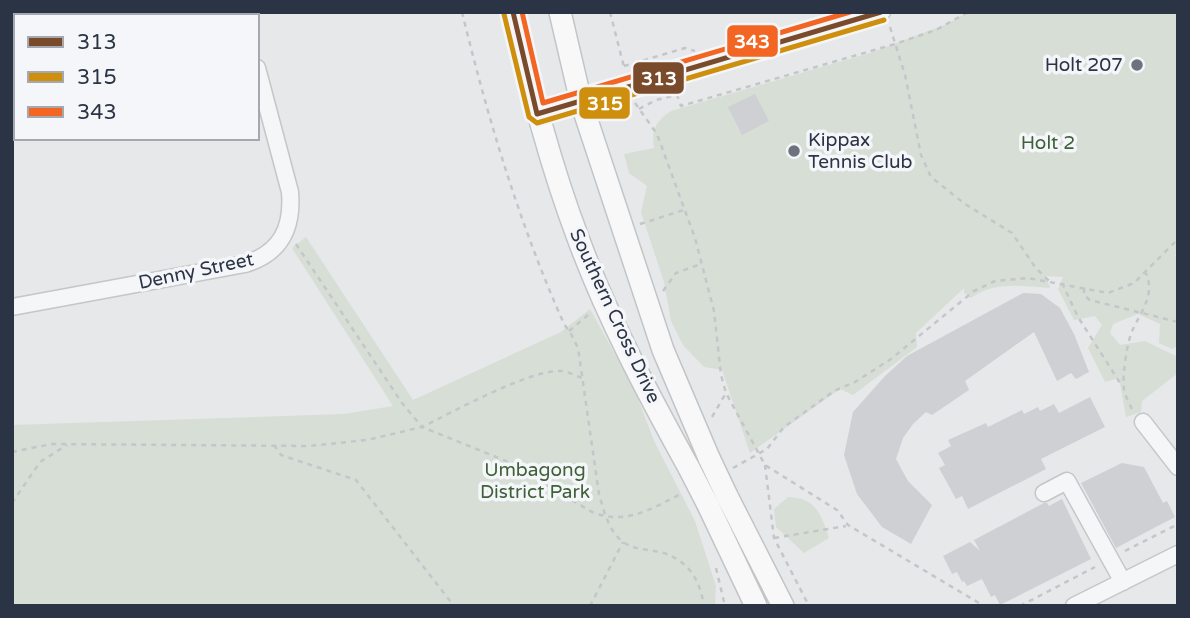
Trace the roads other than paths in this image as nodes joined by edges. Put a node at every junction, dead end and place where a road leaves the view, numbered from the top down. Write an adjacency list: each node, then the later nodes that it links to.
1 (513, 12): 7 (main road, Southern Cross Drive)
2 (560, 12): 6 (main road, Southern Cross Drive)
3 (885, 16): 4 (street)
4 (847, 18): 6 (street)
5 (259, 76): 8 (street, Denny Street)
6 (581, 102): 7 (street); 12 (main road, Southern Cross Drive, bridge)
7 (537, 114): 12 (main road, Southern Cross Drive, bridge)
8 (12, 307)
9 (1143, 422): 10 (street)
10 (1178, 467)
11 (1044, 493): 14 (street)
12 (717, 500): 15 (main road); 16 (main road, Southern Cross Drive); 17 (main road, Southern Cross Drive)
13 (1178, 554): 14 (street)
14 (1123, 582): 18 (street)
15 (743, 606)
16 (756, 606)
17 (783, 606)
18 (1074, 606)

